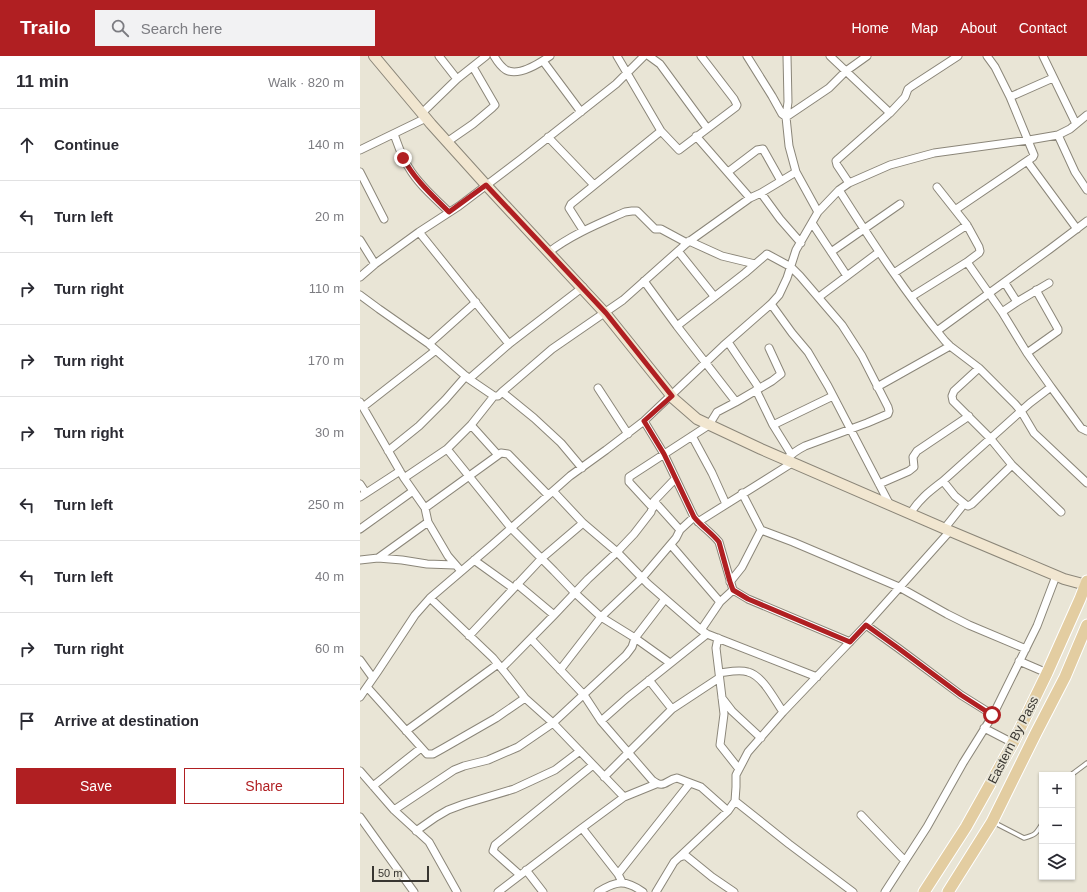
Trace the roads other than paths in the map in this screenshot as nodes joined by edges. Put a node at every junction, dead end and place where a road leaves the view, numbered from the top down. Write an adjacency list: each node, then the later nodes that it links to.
1 (374, 56): 27 (street)
2 (439, 56): 22 (street)
3 (494, 56): 17 (street)
4 (550, 56): 17 (street)
5 (617, 56): 20 (street)
6 (644, 56): 20 (street)
7 (649, 56): 30 (street)
8 (701, 56): 30 (street)
9 (747, 56): 28 (street)
10 (787, 56): 28 (street)
11 (830, 56): 19 (street)
12 (867, 56): 19 (street)
13 (958, 56): 25 (street)
14 (987, 56): 23 (street)
15 (1043, 56): 21 (street)
16 (482, 57): 18 (street)
17 (543, 61): 24 (street)
18 (473, 66): 22 (street); 37 (street)
19 (846, 71): 25 (street); 28 (street)
20 (628, 73): 24 (street); 31 (street)
21 (1053, 78): 23 (street); 29 (street)
22 (457, 79): 27 (street)
23 (1010, 98): 36 (street)
24 (581, 112): 35 (street)
25 (890, 113): 44 (street)
26 (1087, 115): 29 (street)
27 (424, 116): 32 (street); 37 (street)
28 (786, 117): 42 (street)
29 (1076, 124): 33 (street)
30 (707, 128): 34 (street)
31 (661, 131): 34 (street); 46 (street)
32 (394, 134): 38 (street); 54 (street)
33 (1058, 135): 36 (street); 49 (street)
34 (696, 136): 41 (street)
35 (548, 137): 45 (street); 46 (street)
36 (1029, 140): 39 (street); 44 (street)
37 (447, 142): 45 (street)
38 (360, 150)
39 (1027, 161): 53 (street); 61 (street)
40 (360, 172): 56 (street)
41 (728, 172): 43 (street); 51 (street)
42 (796, 172): 43 (street); 55 (street)
43 (781, 181): 50 (street)
44 (849, 183): 48 (street)
45 (486, 185): 54 (street); 68 (street)
46 (594, 185): 62 (street)
47 (937, 187): 53 (street)
48 (839, 190): 55 (street); 60 (street)
49 (1087, 190)
50 (761, 193): 51 (street); 66 (street)
51 (750, 198): 65 (street)
52 (900, 204): 60 (street)
53 (955, 210): 59 (street)
54 (449, 212): 63 (street)
55 (818, 212): 58 (street)
56 (384, 219)
57 (1087, 221): 61 (street)
58 (812, 223): 66 (street); 69 (street)
59 (967, 225): 71 (street); 75 (street)
60 (864, 229): 69 (street); 70 (street)
61 (1077, 229): 79 (street)
62 (583, 230): 65 (street); 68 (street)
63 (419, 232): 72 (street); 88 (street)
64 (360, 240): 72 (street)
65 (688, 242): 67 (street); 73 (street)
66 (801, 243): 74 (street)
67 (678, 251): 78 (street); 85 (street)
68 (549, 252): 81 (street)
69 (831, 252): 76 (street)
70 (879, 252): 75 (street); 76 (street)
71 (967, 262): 83 (street); 87 (street)
72 (375, 264): 77 (street)
73 (755, 264): 74 (street); 85 (street)
74 (791, 267): 86 (street); 90 (street)
75 (894, 273): 87 (street)
76 (847, 276): 86 (street)
77 (360, 277)
78 (644, 281): 92 (street); 93 (street)
79 (1004, 283): 83 (street); 89 (street)
80 (1048, 283): 82 (street)
81 (583, 287): 92 (street); 97 (street)
82 (1036, 290): 89 (street); 101 (street)
83 (989, 294): 91 (street); 94 (street)
84 (360, 295): 96 (street)
85 (714, 296): 93 (street)
86 (819, 297): 105 (street)
87 (911, 297): 94 (street)
88 (476, 302): 96 (street); 97 (street)
89 (1017, 302): 91 (street)
90 (771, 304): 95 (street); 112 (street)
91 (1002, 312): 101 (street)
92 (606, 313): 109 (street); 111 (street)
93 (677, 326): 102 (street)
94 (937, 331): 98 (street)
95 (728, 342): 102 (street); 108 (street)
96 (429, 344): 100 (street)
97 (508, 344): 104 (street)
98 (950, 346): 103 (street); 105 (street)
99 (769, 348): 108 (street)
100 (436, 350): 104 (street); 114 (street)
101 (1027, 353): 106 (street)
102 (706, 362): 111 (street); 113 (street)
103 (979, 368): 115 (street); 116 (street)
104 (468, 378): 110 (street); 127 (street)
105 (877, 387): 121 (street)
106 (1051, 387): 115 (street); 122 (street)
107 (598, 388): 123 (street)
108 (757, 389): 113 (street); 120 (street)
109 (502, 392): 110 (street); 132 (street)
110 (494, 396): 119 (street)
111 (672, 396): 117 (street); 118 (street)
112 (833, 396): 120 (street); 121 (street)
113 (736, 402): 118 (street)
114 (361, 404): 127 (street)
115 (1021, 411): 125 (street); 137 (street)
116 (969, 416): 125 (street); 139 (street)
117 (644, 421): 123 (street); 128 (street)
118 (709, 424): 124 (street); 130 (street)
119 (471, 425): 126 (street); 129 (street)
120 (773, 425): 130 (street)
121 (850, 430): 130 (street); 139 (street)
122 (1087, 432)
123 (628, 434): 132 (street)
124 (692, 436): 128 (street); 145 (street)
125 (990, 438): 131 (street); 136 (street)
126 (447, 450): 133 (street); 134 (street)
127 (388, 451): 133 (street)
128 (664, 454): 135 (street); 144 (street)
129 (498, 456): 134 (street); 141 (street)
130 (790, 459): 142 (street); 147 (street)
131 (1012, 465): 146 (street); 149 (street)
132 (582, 468): 141 (street)
133 (402, 475): 140 (street); 143 (street)
134 (469, 476): 148 (street); 154 (street)
135 (675, 479): 144 (street); 151 (street)
136 (943, 481): 146 (street); 150 (street)
137 (1087, 483)
138 (360, 484): 143 (street)
139 (879, 484): 147 (street)
140 (413, 491): 148 (street); 155 (street)
141 (551, 493): 153 (street); 154 (street)
142 (742, 493): 145 (street); 157 (street)
143 (363, 495)
144 (653, 504): 156 (street); 160 (street)
145 (726, 504): 151 (street)
146 (964, 504): 158 (street)
147 (890, 505): 150 (street)
148 (425, 508): 152 (street)
149 (1061, 512)
150 (910, 514): 158 (street)
151 (696, 520): 156 (street); 169 (street)
152 (428, 522): 162 (street); 165 (street)
153 (583, 523): 160 (street); 163 (street)
154 (511, 528): 163 (street); 164 (street)
155 (360, 529)
156 (680, 530): 159 (street)
157 (761, 530): 169 (street); 172 (street)
158 (947, 530): 167 (street); 172 (street)
159 (671, 545): 168 (street); 177 (street)
160 (617, 552): 168 (street); 174 (street)
161 (362, 558): 162 (street)
162 (378, 558): 165 (street)
163 (542, 558): 171 (street); 174 (street)
164 (474, 560): 166 (street); 171 (street)
165 (455, 565): 166 (street)
166 (461, 571): 175 (street)
167 (1056, 576): 170 (street); 188 (street)
168 (642, 578): 176 (street); 179 (street)
169 (730, 582): 173 (street)
170 (1086, 583): 194 (main road, Eastern By Pass)
171 (515, 586): 178 (street); 183 (street)
172 (899, 588): 180 (street); 188 (street)
173 (733, 590): 177 (street); 187 (street)
174 (575, 593): 178 (street); 179 (street)
175 (430, 598): 183 (street); 197 (street)
176 (665, 599): 182 (street); 184 (street)
177 (720, 602): 182 (street)
178 (554, 615): 186 (street)
179 (601, 617): 184 (street); 193 (street)
180 (866, 625): 187 (street); 206 (street)
181 (1087, 625): 231 (main road, Eastern By Pass)
182 (704, 632): 185 (street); 190 (street)
183 (469, 636): 192 (street)
184 (635, 638): 190 (street); 200 (street)
185 (718, 638): 195 (street); 196 (street)
186 (531, 639): 192 (street); 193 (street)
187 (850, 642): 196 (street)
188 (1026, 649): 189 (street)
189 (1019, 661): 194 (street); 206 (street)
190 (670, 663): 198 (street)
191 (361, 665): 197 (street)
192 (500, 666): 203 (street); 210 (street)
193 (560, 670): 200 (street)
194 (1047, 673): 212 (main road, Eastern By Pass)
195 (719, 675): 202 (street); 204 (street); 205 (street)
196 (817, 677): 205 (street)
197 (373, 678): 199 (street)
198 (649, 680): 204 (street); 207 (street)
199 (367, 687): 201 (street); 210 (street)
200 (584, 695): 207 (street); 208 (street)
201 (360, 697)
202 (722, 697): 211 (street); 218 (street)
203 (525, 698): 208 (street); 213 (street)
204 (672, 709): 215 (street)
205 (783, 712): 211 (street)
206 (992, 715): 209 (street)
207 (601, 721): 215 (street)
208 (553, 723): 214 (street); 227 (street)
209 (984, 728): 212 (street); 236 (street)
210 (406, 731): 213 (street)
211 (761, 738): 218 (street)
212 (1013, 743): 250 (main road, Eastern By Pass)
213 (421, 748): 224 (street)
214 (580, 751): 217 (street); 234 (street)
215 (629, 753): 221 (street); 223 (street)
216 (1087, 763): 220 (lane)
217 (593, 765): 221 (street); 237 (street)
218 (739, 769): 226 (street)
219 (360, 771): 224 (street)
220 (1075, 772)
221 (604, 777): 225 (street)
222 (690, 783): 223 (street); 228 (street); 238 (street)
223 (656, 784): 225 (street)
224 (373, 786): 227 (street)
225 (624, 797): 232 (street)
226 (735, 801): 228 (street); 248 (street)
227 (394, 810): 234 (street)
228 (728, 811): 235 (street)
229 (860, 815): 236 (street)
230 (360, 817): 241 (street)
231 (992, 822): 233 (lane); 251 (main road, Eastern By Pass)
232 (582, 828): 237 (street); 238 (street)
233 (1039, 829)
234 (416, 831): 242 (street)
235 (680, 857): 246 (street); 247 (street)
236 (905, 861): 249 (street)
237 (523, 873): 240 (street); 243 (street)
238 (618, 874): 239 (street)
239 (622, 882): 244 (street); 245 (street)
240 (502, 891)
241 (414, 892)
242 (457, 892)
243 (542, 892)
244 (598, 892)
245 (643, 892)
246 (656, 892)
247 (734, 892)
248 (852, 892)
249 (885, 892)
250 (924, 892)
251 (948, 892)

